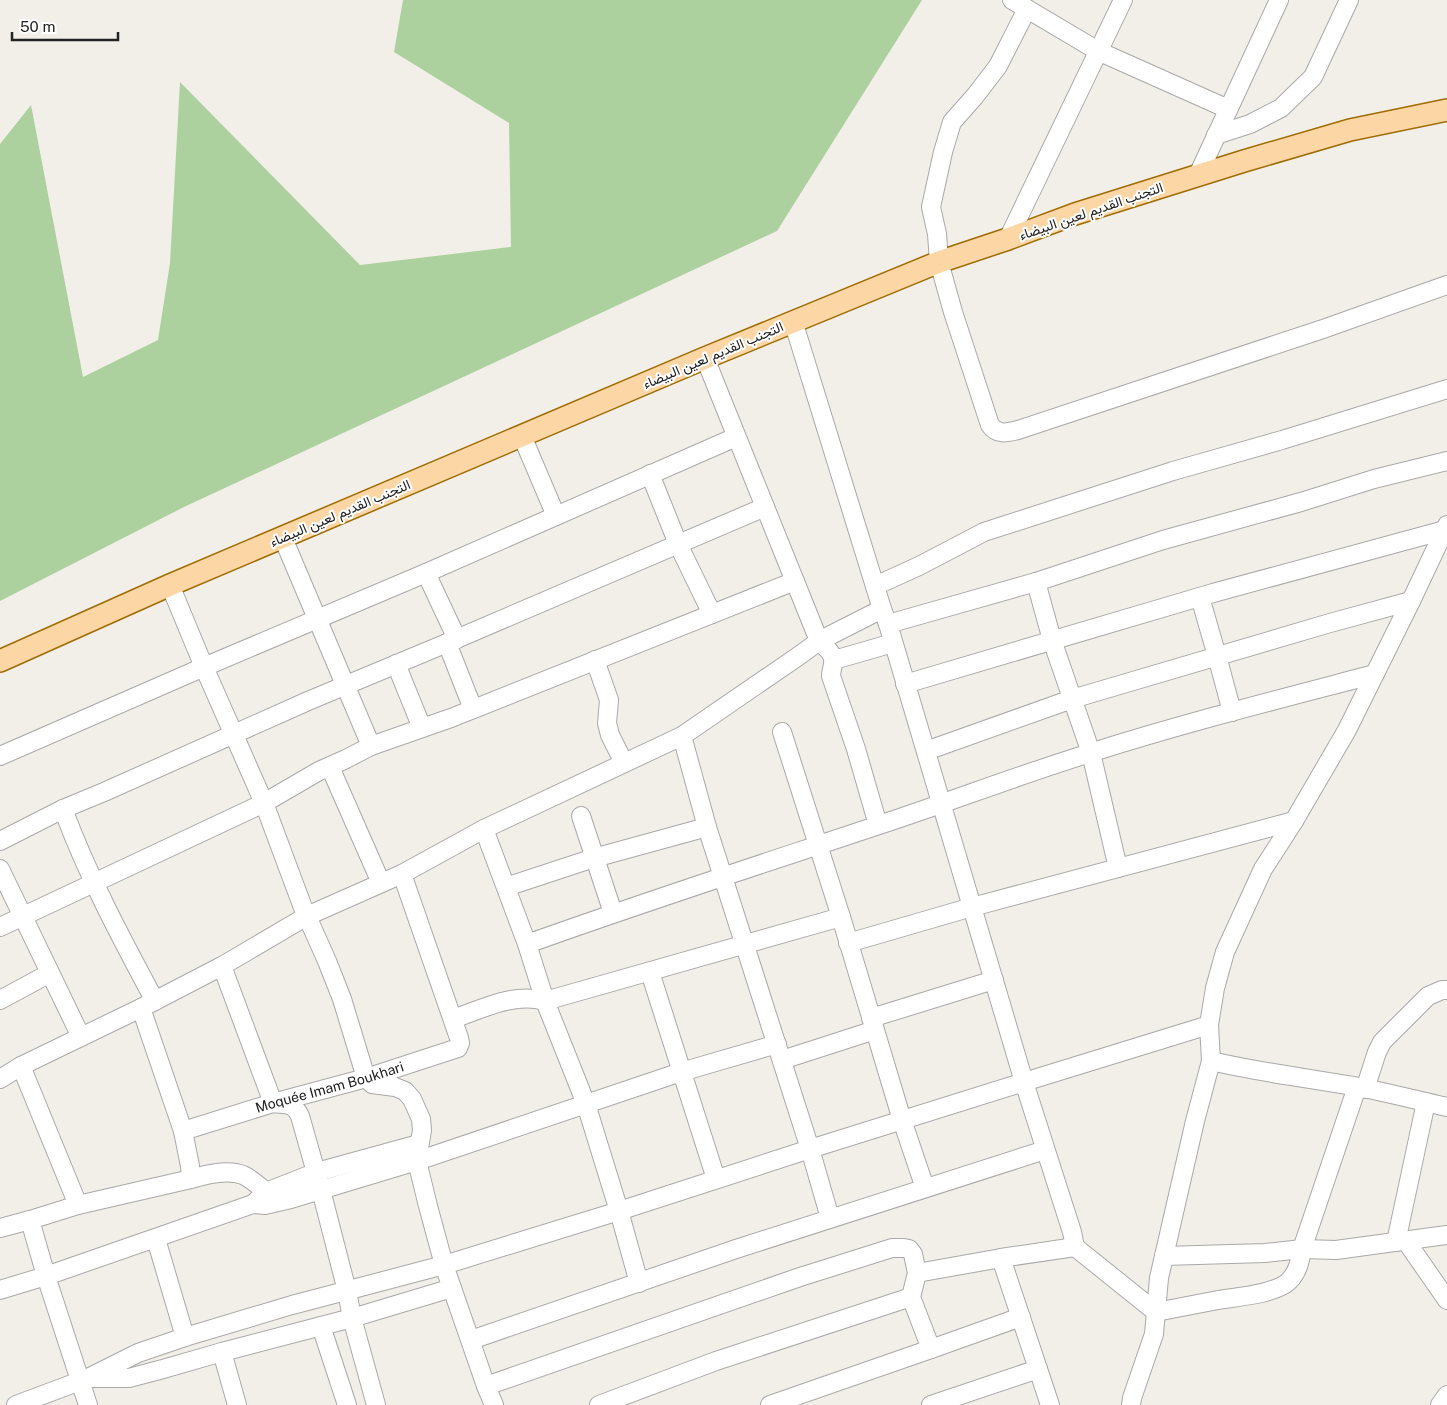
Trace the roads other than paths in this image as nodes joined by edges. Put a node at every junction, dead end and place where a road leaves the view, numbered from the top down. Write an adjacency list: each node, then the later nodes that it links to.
1 (1012, 0): 5 (street)
2 (1123, 0): 6 (street)
3 (1279, 0): 7 (street)
4 (1349, 0): 9 (street)
5 (1027, 9): 6 (street); 12 (street)
6 (1098, 51): 7 (street); 11 (street)
7 (1228, 109): 9 (street)
8 (1447, 110): 10 (main road, التجنب القديم لعين البيضاء)
9 (1216, 135): 10 (street)
10 (1198, 176): 11 (main road, التجنب القديم لعين البيضاء)
11 (1008, 239): 12 (main road, التجنب القديم لعين البيضاء)
12 (939, 262): 13 (street); 14 (main road, التجنب القديم لعين البيضاء)
13 (1447, 285)
14 (793, 321): 15 (main road, التجنب القديم لعين البيضاء); 31 (street)
15 (704, 358): 17 (main road, التجنب القديم لعين البيضاء); 18 (street)
16 (1447, 389): 31 (street)
17 (522, 436): 22 (street); 24 (main road, التجنب القديم لعين البيضاء)
18 (736, 437): 20 (street); 21 (street)
19 (1447, 461): 29 (street)
20 (650, 474): 22 (street); 25 (street)
21 (765, 507): 25 (street); 28 (street)
22 (556, 516): 27 (street)
23 (1446, 527): 26 (street); 32 (street)
24 (283, 538): 30 (main road, التجنب القديم لعين البيضاء); 36 (street)
25 (678, 544): 34 (street); 38 (street)
26 (1441, 554): 33 (street)
27 (426, 573): 36 (street); 38 (street)
28 (795, 582): 34 (street); 39 (street)
29 (1036, 582): 35 (street); 37 (street)
30 (170, 586): 44 (main road, التجنب القديم لعين البيضاء); 46 (street)
31 (875, 586): 35 (street)
32 (1200, 597): 37 (street); 41 (street)
33 (1411, 601): 41 (street); 47 (street)
34 (712, 614): 42 (street)
35 (885, 617): 39 (street); 40 (street)
36 (317, 619): 46 (street); 49 (street)
37 (1052, 640): 48 (street); 50 (street)
38 (452, 641): 45 (street); 51 (street)
39 (818, 641): 43 (street); 56 (street)
40 (893, 643): 43 (street); 48 (street)
41 (1218, 656): 50 (street); 52 (street)
42 (595, 660): 51 (street); 61 (street)
43 (834, 660): 68 (street)
44 (0, 661)
45 (396, 664): 49 (street); 53 (street)
46 (204, 667): 55 (street); 60 (street)
47 (1375, 674): 52 (street); 67 (street)
48 (905, 684): 58 (street)
49 (344, 685): 55 (street); 57 (street)
50 (1072, 699): 58 (street); 59 (street)
51 (473, 709): 53 (street)
52 (1232, 712): 59 (street)
53 (422, 728): 57 (street)
54 (782, 732): 72 (street)
55 (234, 733): 63 (street); 65 (street)
56 (682, 736): 61 (street); 69 (street)
57 (370, 746): 62 (street)
58 (926, 751): 64 (street)
59 (1090, 753): 64 (street); 74 (street)
60 (0, 756)
61 (624, 763): 70 (street)
62 (330, 767): 63 (street); 79 (street)
63 (264, 803): 78 (street); 83 (street)
64 (941, 804): 68 (street); 81 (street)
65 (63, 809): 71 (street); 78 (street)
66 (581, 816): 73 (street)
67 (1294, 821): 74 (street); 100 (street)
68 (878, 825): 72 (street)
69 (707, 827): 73 (street); 77 (street)
70 (484, 829): 76 (street); 80 (street)
71 (0, 842)
72 (818, 844): 77 (street); 85 (street)
73 (594, 858): 80 (street); 82 (street)
74 (1118, 868): 81 (street)
75 (0, 869): 84 (street)
76 (402, 874): 79 (street); 98 (street, Moquée Imam Boukhari)
77 (724, 877): 82 (street); 89 (street)
78 (93, 883): 84 (street); 97 (street)
79 (381, 883): 83 (street)
80 (506, 887): 88 (street)
81 (972, 907): 87 (street); 93 (street)
82 (613, 913): 88 (street)
83 (307, 916): 90 (street); 106 (street)
84 (22, 917): 86 (street); 92 (street)
85 (841, 917): 87 (street); 89 (street)
86 (0, 927)
87 (848, 942): 99 (street)
88 (528, 944): 96 (street)
89 (745, 945): 91 (street); 102 (street)
90 (222, 966): 97 (street); 111 (street)
91 (650, 972): 96 (street); 105 (street)
92 (50, 973): 95 (street); 101 (street)
93 (994, 980): 99 (street); 108 (street)
94 (1447, 990): 109 (street)
95 (0, 1000)
96 (545, 1001): 98 (street); 112 (street)
97 (148, 1005): 101 (street); 115 (street)
98 (452, 1019): 106 (street, Moquée Imam Boukhari)
99 (873, 1024): 102 (street); 114 (street)
100 (1209, 1025): 103 (street); 108 (street)
101 (81, 1037): 104 (street)
102 (779, 1052): 105 (street); 116 (street)
103 (1211, 1061): 109 (street); 136 (street)
104 (21, 1066): 107 (street); 126 (street)
105 (681, 1072): 112 (street); 121 (street)
106 (366, 1078): 111 (street, Moquée Imam Boukhari); 118 (street)
107 (0, 1079)
108 (1024, 1082): 114 (street); 117 (street)
109 (1361, 1088): 110 (street); 135 (street)
110 (1426, 1102): 113 (street); 133 (street)
111 (273, 1103): 115 (street, Moquée Imam Boukhari); 119 (street)
112 (586, 1104): 118 (street); 127 (street)
113 (1447, 1107)
114 (902, 1120): 116 (street); 122 (street)
115 (183, 1130): 120 (street)
116 (810, 1149): 121 (street); 128 (street)
117 (1045, 1150): 122 (street); 134 (street)
118 (418, 1153): 119 (street); 123 (street); 138 (street)
119 (317, 1172): 123 (street); 124 (street)
120 (191, 1179): 124 (street); 126 (street)
121 (716, 1179): 127 (street)
122 (925, 1188): 128 (street)
123 (322, 1190): 125 (street); 144 (street)
124 (266, 1192): 125 (street)
125 (253, 1204): 132 (street)
126 (78, 1205): 129 (street)
127 (619, 1211): 138 (street); 141 (street)
128 (830, 1218): 141 (street)
129 (30, 1220): 130 (street); 140 (street)
130 (0, 1228)
131 (1446, 1232): 133 (street)
132 (156, 1239): 140 (street); 151 (street)
133 (1401, 1242): 135 (street); 146 (street)
134 (1075, 1247): 137 (street); 147 (street)
135 (1302, 1249): 136 (street); 147 (street)
136 (1164, 1256): 147 (street)
137 (1001, 1258): 139 (street); 148 (street)
138 (444, 1265): 142 (street); 144 (street)
139 (917, 1273): 145 (street); 157 (street)
140 (46, 1276): 143 (street); 156 (street)
141 (639, 1283): 152 (street)
142 (452, 1288): 149 (street); 152 (street)
143 (0, 1290)
144 (347, 1291): 149 (street); 151 (street)
145 (911, 1298): 153 (street); 165 (street)
146 (1447, 1300)
147 (1156, 1312): 169 (street)
148 (1021, 1316): 153 (street); 155 (street)
149 (352, 1318): 150 (street); 163 (street)
150 (321, 1326): 154 (street); 162 (street)
151 (185, 1337): 156 (street)
152 (471, 1340): 157 (street)
153 (931, 1349): 166 (street)
154 (222, 1352): 156 (street); 161 (street)
155 (1038, 1369): 167 (street); 168 (street)
156 (84, 1379): 159 (street); 160 (street)
157 (486, 1386): 164 (street)
158 (1447, 1394): 170 (street)
159 (16, 1405)
160 (88, 1405)
161 (237, 1405)
162 (347, 1405)
163 (376, 1405)
164 (494, 1405)
165 (599, 1405)
166 (770, 1405)
167 (932, 1405)
168 (1050, 1405)
169 (1131, 1405)
170 (1440, 1405)

